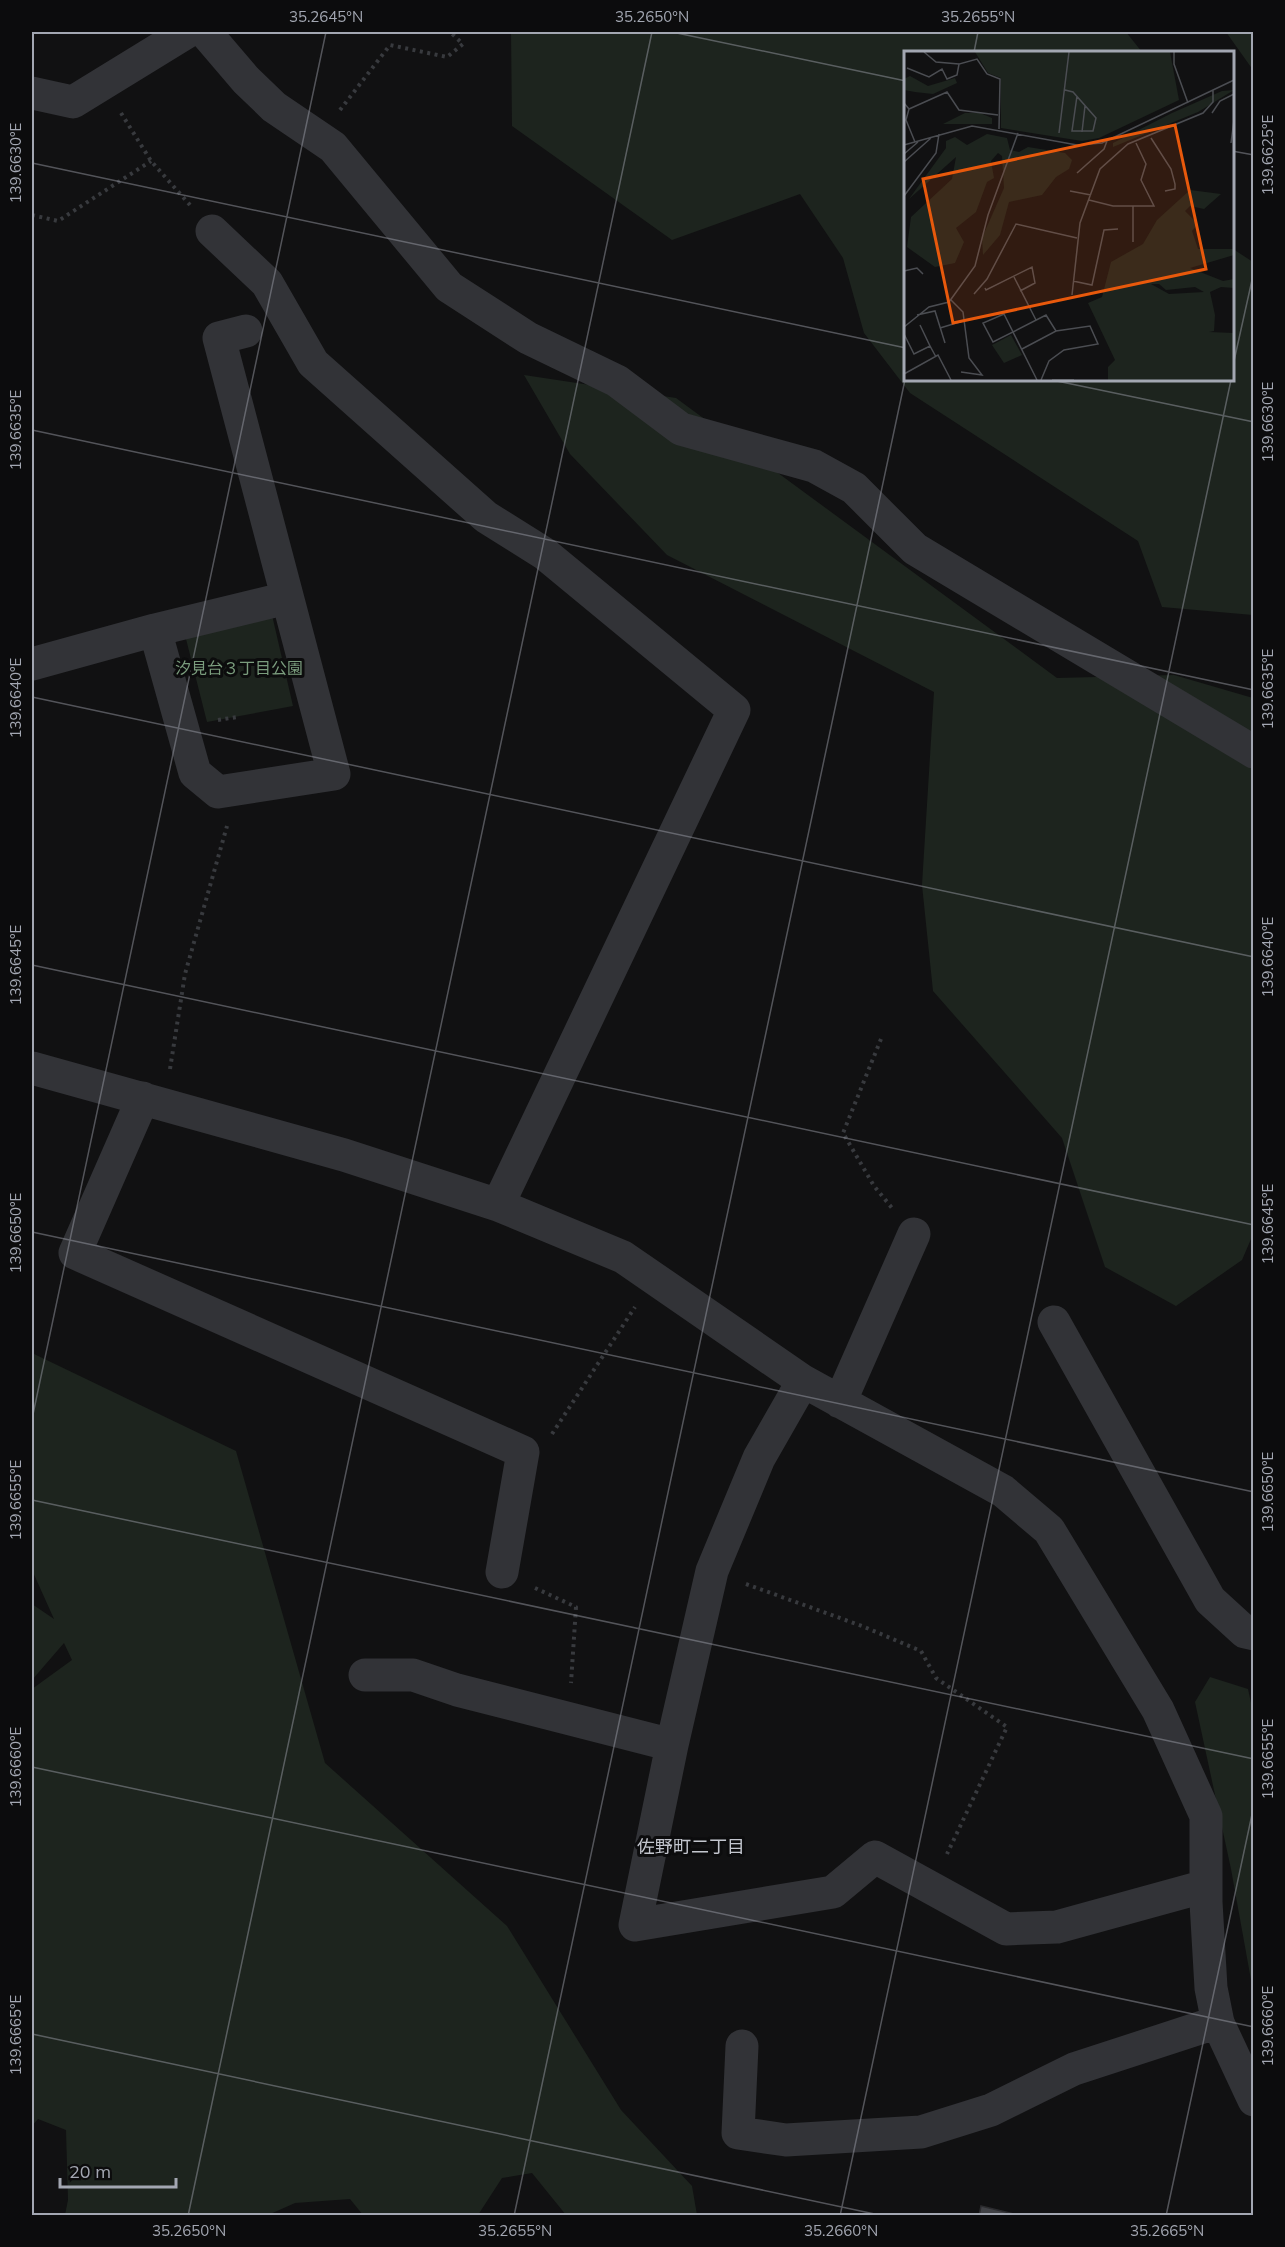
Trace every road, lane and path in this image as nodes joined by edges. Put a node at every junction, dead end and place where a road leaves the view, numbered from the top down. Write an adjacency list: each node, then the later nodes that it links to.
1 (187, 32): 4 (street)
2 (205, 32): 6 (street)
3 (450, 32): 6 (path)
4 (103, 84): 5 (street); 7 (path)
5 (32, 93)
6 (319, 137): 14 (street)
7 (152, 161): 8 (path); 9 (path)
8 (32, 215)
9 (212, 231): 19 (street)
10 (246, 331): 11 (street)
11 (287, 598): 12 (street); 15 (street)
12 (155, 630): 13 (street); 15 (street)
13 (32, 663)
14 (1254, 752)
15 (239, 788): 18 (path)
16 (881, 1039): 20 (path)
17 (32, 1068): 18 (street)
18 (154, 1101): 19 (street); 25 (street)
19 (498, 1204): 21 (street)
20 (915, 1234): 24 (street)
21 (654, 1279): 23 (street); 25 (path)
22 (1054, 1322): 28 (street)
23 (802, 1381): 24 (street); 27 (street)
24 (840, 1402): 32 (street)
25 (523, 1452): 26 (street)
26 (502, 1572): 30 (path)
27 (712, 1572): 31 (street); 33 (path)
28 (1254, 1634)
29 (365, 1675): 30 (street)
30 (569, 1719): 31 (street)
31 (672, 1745): 33 (street)
32 (1206, 1886): 33 (street); 34 (street)
33 (932, 1888)
34 (1218, 2022): 35 (street); 36 (street)
35 (742, 2046)
36 (1254, 2100)

